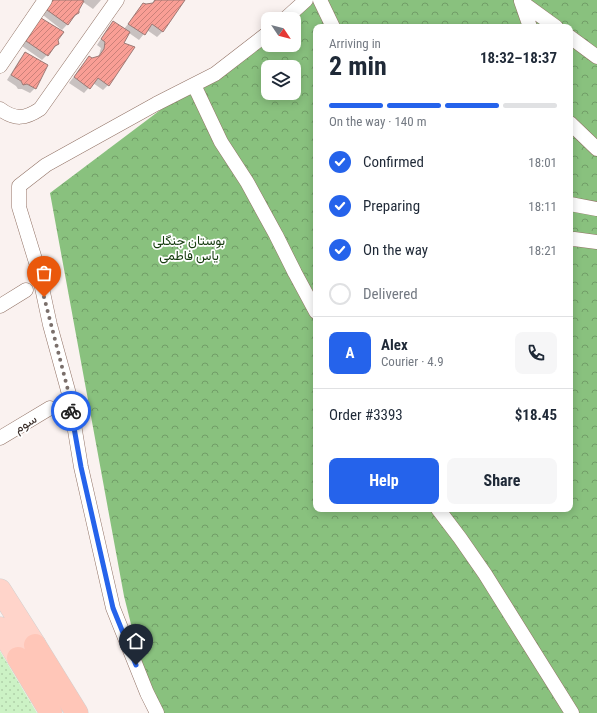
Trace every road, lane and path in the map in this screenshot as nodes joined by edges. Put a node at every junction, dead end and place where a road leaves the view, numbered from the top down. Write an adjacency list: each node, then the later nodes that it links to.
1 (45, 0): 13 (street)
2 (117, 0): 15 (street)
3 (306, 0): 6 (street)
4 (320, 0): 7 (street)
5 (522, 1): 8 (street); 9 (street)
6 (293, 12)
7 (332, 24)
8 (529, 24)
9 (552, 24)
10 (261, 38): 14 (street)
11 (573, 39): 12 (street)
12 (597, 57)
13 (0, 66)
14 (194, 85): 24 (street); 33 (street)
15 (0, 109)
16 (573, 126): 17 (street)
17 (597, 149)
18 (573, 205): 19 (street)
19 (597, 209)
20 (573, 239): 21 (street)
21 (597, 242)
22 (26, 290): 23 (street)
23 (0, 306)
24 (313, 306)
25 (50, 408): 26 (street, سوم)
26 (0, 438)
27 (440, 512): 34 (street)
28 (0, 590): 30 (main road)
29 (0, 628): 30 (main road)
30 (26, 652): 31 (highway); 32 (highway)
31 (51, 713)
32 (77, 713)
33 (157, 713)
34 (572, 713)

